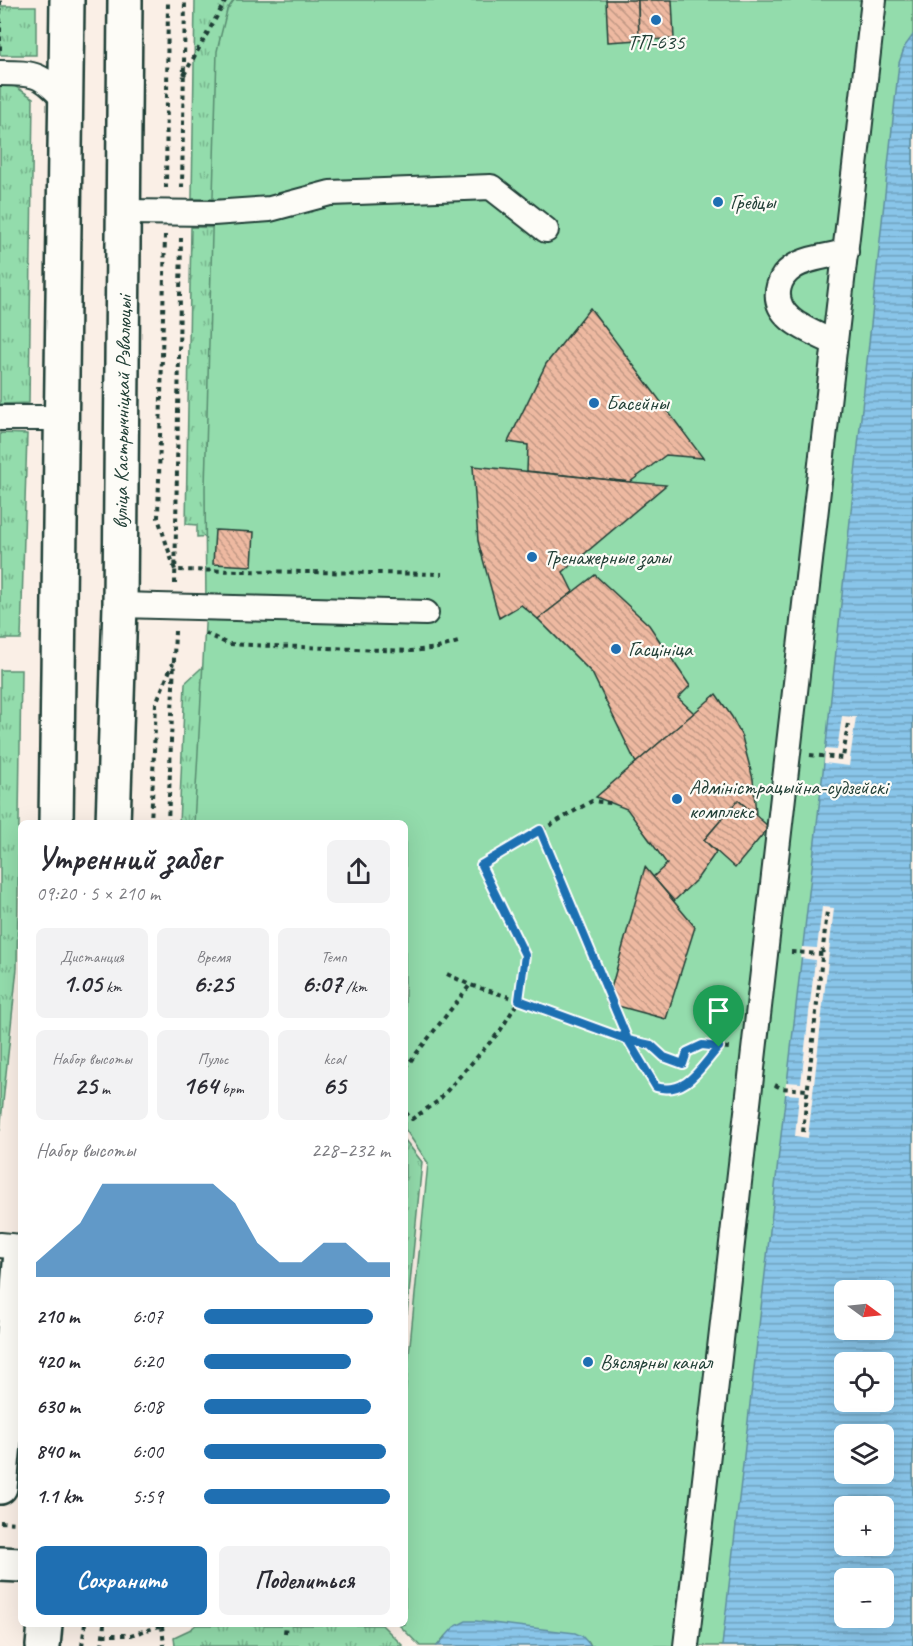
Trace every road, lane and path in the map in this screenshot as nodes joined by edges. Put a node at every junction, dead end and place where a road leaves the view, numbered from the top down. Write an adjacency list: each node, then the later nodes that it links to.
1 (0, 0): 8 (path)
2 (67, 0): 11 (highway)
3 (126, 0): 12 (highway, вуліца Кастрычніцкай Рэвалюцыі)
4 (168, 0): 13 (path)
5 (184, 0): 10 (path)
6 (226, 0): 10 (path)
7 (874, 0): 15 (lane)
8 (0, 55)
9 (0, 73): 11 (lane)
10 (183, 77): 13 (path)
11 (66, 101): 18 (highway)
12 (124, 212): 13 (lane); 21 (highway, вуліца Кастрычніцкай Рэвалюцыі)
13 (173, 213): 14 (lane); 19 (path); 19 (path)
14 (546, 230)
15 (846, 252): 16 (lane); 16 (lane)
16 (836, 343): 45 (lane)
17 (0, 418): 18 (lane)
18 (63, 418): 32 (highway)
19 (175, 570): 20 (path); 22 (path)
20 (442, 574)
21 (120, 605): 22 (lane); 33 (highway, вуліца Кастрычніцкай Рэвалюцыі)
22 (176, 607): 23 (lane); 25 (path)
23 (426, 613)
24 (194, 632): 27 (path)
25 (175, 633): 26 (path); 28 (path)
26 (185, 633)
27 (458, 642)
28 (175, 659): 34 (path); 35 (path)
29 (848, 723): 30 (path)
30 (823, 756)
31 (610, 803): 36 (path)
32 (56, 820)
33 (113, 820)
34 (151, 820)
35 (168, 820)
36 (540, 830): 42 (path); 43 (path)
37 (827, 911): 38 (path)
38 (823, 954): 39 (path); 48 (path)
39 (787, 955)
40 (447, 974): 41 (path)
41 (470, 985): 42 (path); 46 (path)
42 (519, 1000): 43 (path); 49 (path)
43 (628, 1040): 44 (path); 44 (path)
44 (719, 1047): 45 (path)
45 (755, 1050): 71 (lane)
46 (408, 1064)
47 (773, 1079): 48 (path)
48 (807, 1090): 50 (path)
49 (408, 1115)
50 (803, 1132)
51 (0, 1245): 52 (lane)
52 (18, 1247)
53 (18, 1303): 54 (highway)
54 (8, 1471)
55 (0, 1522): 56 (path)
56 (18, 1523)
57 (0, 1564): 58 (highway)
58 (18, 1565)
59 (45, 1627): 67 (highway)
60 (85, 1627): 68 (path)
61 (104, 1627): 66 (path)
62 (156, 1627): 66 (path)
63 (163, 1627): 70 (path)
64 (286, 1627): 65 (path)
65 (285, 1633)
66 (103, 1635): 69 (path)
67 (43, 1646)
68 (82, 1646)
69 (102, 1646)
70 (164, 1646)
71 (686, 1646)

